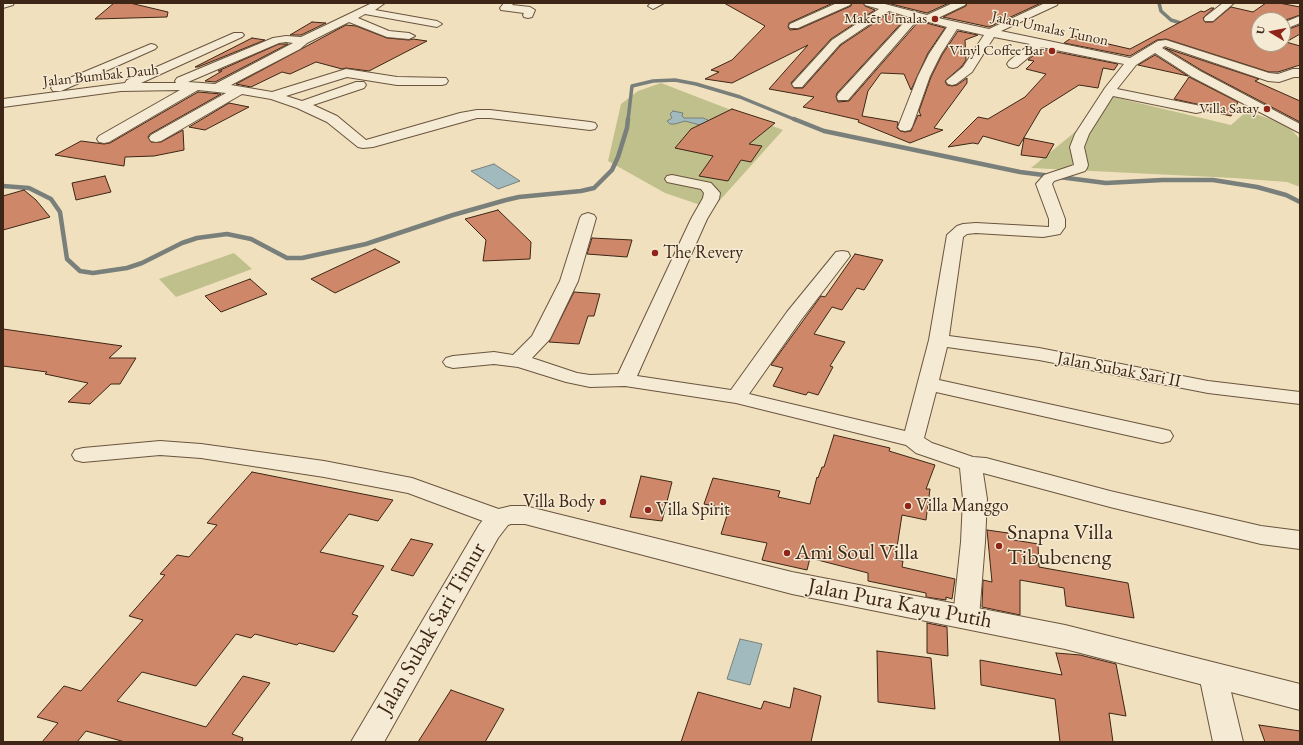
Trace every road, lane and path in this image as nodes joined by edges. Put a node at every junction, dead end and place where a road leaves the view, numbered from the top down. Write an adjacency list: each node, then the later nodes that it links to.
1 (9, 3): 9 (street)
2 (380, 3): 11 (street)
3 (509, 3): 12 (street)
4 (846, 3): 18 (street)
5 (868, 3): 10 (street, Jalan Umalas Tunon)
6 (961, 3): 13 (street)
7 (1053, 3): 19 (street)
8 (1229, 3): 15 (street)
9 (3, 5)
10 (887, 8): 13 (street, Jalan Umalas Tunon); 32 (street)
11 (364, 11): 14 (street); 16 (street)
12 (528, 15)
13 (921, 17): 17 (street, Jalan Umalas Tunon); 40 (street)
14 (350, 19): 21 (street); 22 (street)
15 (1209, 19)
16 (437, 24)
17 (954, 25): 19 (street, Jalan Umalas Tunon); 46 (street)
18 (794, 26)
19 (991, 32): 23 (street, Jalan Umalas Tunon); 31 (street)
20 (238, 35): 35 (street)
21 (409, 36)
22 (303, 42): 29 (street); 36 (street)
23 (1040, 42): 26 (street, Jalan Umalas Tunon); 27 (street)
24 (151, 47): 41 (street)
25 (1155, 48): 26 (street); 28 (street); 47 (street)
26 (1132, 62): 38 (street)
27 (1012, 64)
28 (1300, 73)
29 (181, 81)
30 (442, 81): 39 (street, Jalan Bumbak Dauh)
31 (952, 81)
32 (798, 84)
33 (360, 85): 43 (street)
34 (197, 86): 35 (street, Jalan Bumbak Dauh); 36 (street, Jalan Bumbak Dauh); 49 (street)
35 (121, 87): 41 (street, Jalan Bumbak Dauh)
36 (218, 88): 37 (street, Jalan Bumbak Dauh)
37 (240, 90): 39 (street, Jalan Bumbak Dauh); 48 (street)
38 (1110, 92): 44 (street); 53 (street)
39 (273, 96): 43 (street, Jalan Bumbak Dauh)
40 (843, 97)
41 (34, 98): 42 (street, Jalan Bumbak Dauh)
42 (3, 103)
43 (302, 105): 45 (street, Jalan Bumbak Dauh)
44 (1196, 110)
45 (590, 126)
46 (905, 127)
47 (1300, 130)
48 (156, 138)
49 (104, 139)
50 (672, 179): 56 (street)
51 (588, 218): 54 (street)
52 (842, 256): 58 (street)
53 (939, 340): 57 (street); 59 (street, Jalan Subak Sari II)
54 (518, 361): 55 (street); 56 (street)
55 (453, 362)
56 (625, 380): 58 (street)
57 (927, 384): 60 (street); 61 (street)
58 (736, 397): 61 (street)
59 (1300, 398)
60 (1162, 436)
61 (913, 440): 63 (street)
62 (83, 455): 64 (street)
63 (971, 464): 65 (street); 66 (street)
64 (500, 518): 66 (street, Jalan Pura Kayu Putih); 69 (street, Jalan Subak Sari Timur)
65 (1300, 540)
66 (966, 617): 67 (street, Jalan Pura Kayu Putih)
67 (1213, 675): 68 (street, Jalan Pura Kayu Putih); 70 (street)
68 (1300, 697)
69 (368, 742)
70 (1228, 742)

